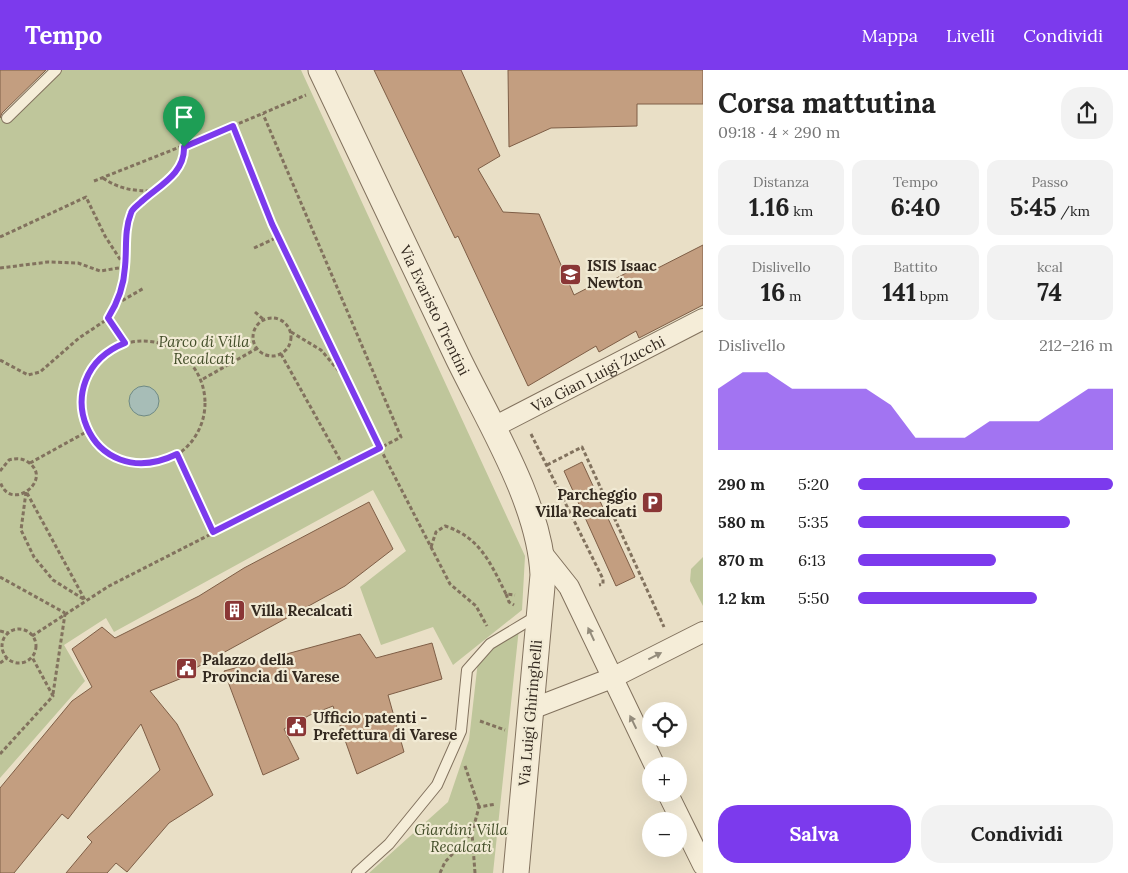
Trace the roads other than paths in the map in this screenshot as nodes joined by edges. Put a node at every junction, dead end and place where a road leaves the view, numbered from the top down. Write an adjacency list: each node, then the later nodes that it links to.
1 (56, 70): 3 (lane)
2 (318, 81): 5 (street, Via Evaristo Trentini)
3 (8, 118)
4 (703, 319): 5 (street, Via Gian Luigi Zucchi)
5 (492, 428): 6 (street, Via Evaristo Trentini)
6 (542, 553): 9 (street, one-way to 6); 10 (street, Via Luigi Ghiringhelli)
7 (530, 620): 14 (lane)
8 (703, 632): 9 (street, one-way to 8)
9 (612, 678): 10 (street); 11 (street, one-way to 9)
10 (529, 710): 15 (street, Via Luigi Ghiringhelli)
11 (651, 757)
12 (672, 802): 13 (street)
13 (703, 865)
14 (357, 873)
15 (516, 873)

